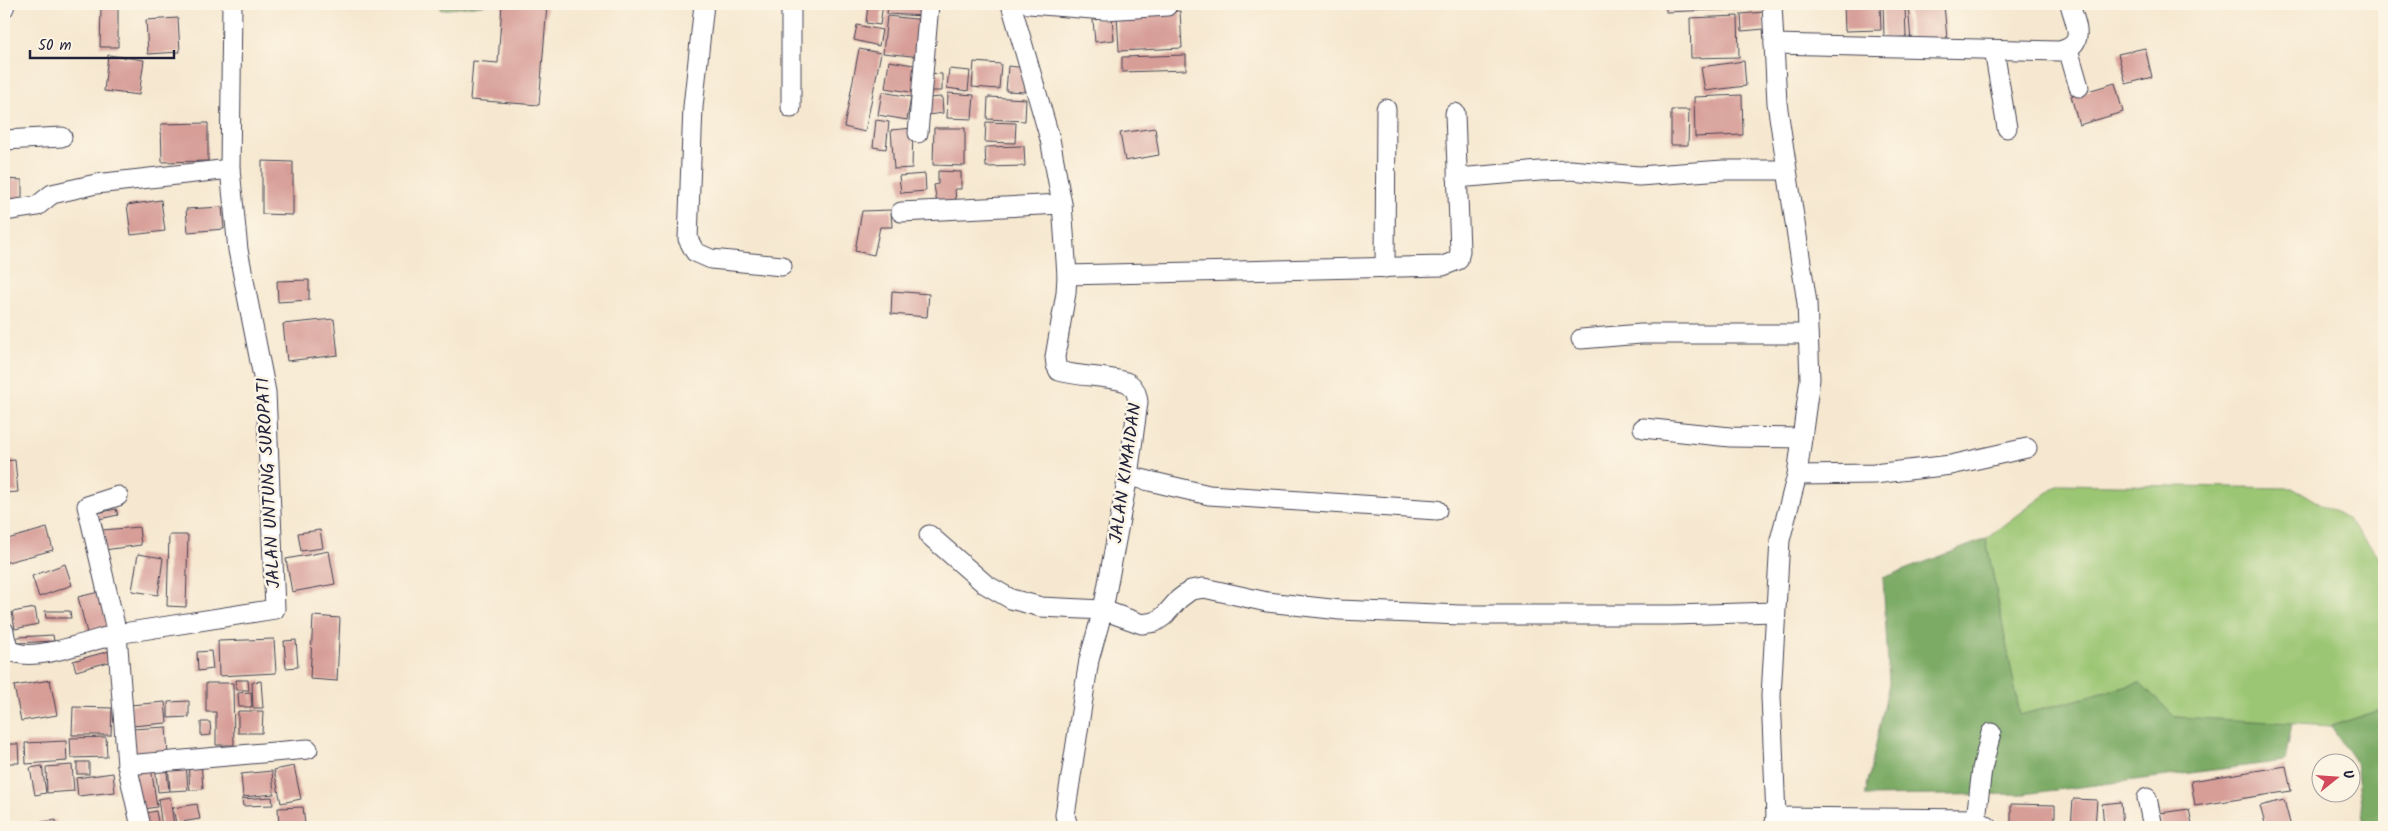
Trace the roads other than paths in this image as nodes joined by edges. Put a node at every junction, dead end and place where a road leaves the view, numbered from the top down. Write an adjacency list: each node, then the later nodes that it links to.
1 (5, 4): 2 (street); 12 (street)
2 (9, 4)
3 (232, 4): 24 (street, JALAN UNTUNG SUROPATI)
4 (704, 4): 30 (street)
5 (791, 4): 17 (street)
6 (929, 4): 21 (street)
7 (1011, 4): 27 (street, JALAN KIMAIDAN)
8 (1029, 4): 11 (street)
9 (1772, 4): 13 (street)
10 (2073, 4): 14 (street)
11 (1167, 6)
12 (4, 8)
13 (1774, 44): 15 (street); 25 (street)
14 (2068, 49): 15 (street); 16 (street)
15 (1994, 50): 20 (street)
16 (2079, 87)
17 (791, 108)
18 (1386, 109): 31 (street)
19 (1455, 114): 26 (street)
20 (2007, 128)
21 (918, 133)
22 (62, 137): 23 (street)
23 (4, 140)
24 (230, 169): 28 (street); 46 (street, JALAN UNTUNG SUROPATI)
25 (1786, 170): 26 (street); 33 (street)
26 (1457, 178): 31 (street)
27 (1062, 204): 29 (street); 32 (street, JALAN KIMAIDAN)
28 (4, 210)
29 (902, 212)
30 (782, 266)
31 (1385, 268): 32 (street)
32 (1067, 275): 39 (street, JALAN KIMAIDAN)
33 (1808, 334): 34 (street); 36 (street)
34 (1581, 338)
35 (1643, 428): 36 (street)
36 (1802, 438): 38 (street)
37 (2027, 448): 38 (street)
38 (1797, 475): 44 (street)
39 (1128, 476): 41 (street); 43 (street, JALAN KIMAIDAN)
40 (118, 496): 46 (street)
41 (1438, 510)
42 (929, 535): 43 (street)
43 (1103, 610): 44 (street); 54 (street, JALAN KIMAIDAN)
44 (1775, 612): 51 (street)
45 (4, 631): 46 (street)
46 (117, 634): 49 (street)
47 (1990, 733): 52 (street)
48 (308, 749): 49 (street)
49 (127, 765): 53 (street)
50 (2147, 798): 55 (street)
51 (1775, 822): 52 (street)
52 (1982, 823)
53 (141, 827)
54 (1068, 827)
55 (2152, 827)

